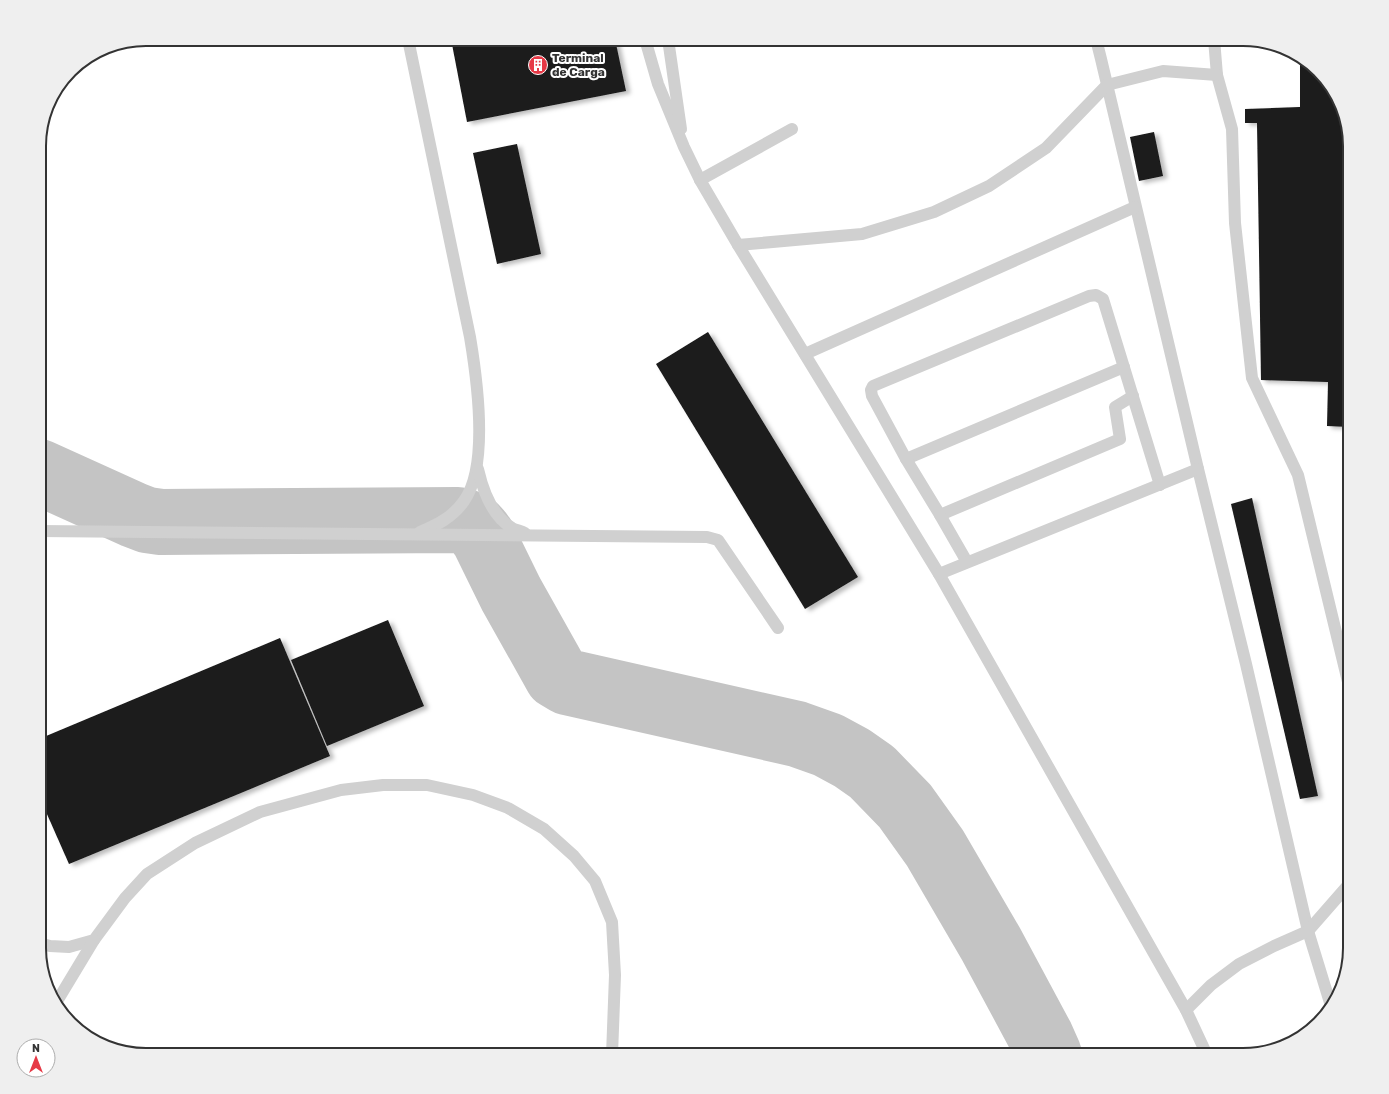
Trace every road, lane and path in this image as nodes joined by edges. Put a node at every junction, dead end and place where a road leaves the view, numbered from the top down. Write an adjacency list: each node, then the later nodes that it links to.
1 (409, 46): 19 (lane)
2 (647, 46): 8 (lane)
3 (653, 46): 8 (lane)
4 (669, 46): 11 (lane)
5 (1098, 46): 9 (lane)
6 (1215, 46): 7 (lane)
7 (1217, 75): 9 (lane); 29 (lane)
8 (658, 84): 11 (lane)
9 (1107, 85): 13 (lane); 14 (lane)
10 (792, 129): 12 (lane)
11 (684, 147): 12 (lane)
12 (700, 180): 14 (lane)
13 (1135, 207): 15 (lane); 20 (lane)
14 (738, 245): 15 (lane)
15 (805, 354): 27 (lane)
16 (1124, 367): 17 (lane); 18 (lane); 18 (lane)
17 (1133, 396): 21 (lane); 22 (lane)
18 (906, 459): 22 (lane)
19 (477, 467): 24 (lane); 25 (lane)
20 (1198, 469): 21 (lane); 31 (lane)
21 (1160, 485): 26 (lane)
22 (940, 515): 26 (lane)
23 (46, 531): 24 (lane)
24 (416, 534): 25 (lane)
25 (531, 535): 28 (lane)
26 (967, 562): 27 (lane)
27 (940, 574): 36 (lane)
28 (778, 628)
29 (1343, 661)
30 (1343, 891): 31 (lane)
31 (1308, 931): 35 (lane); 36 (lane)
32 (94, 940): 33 (lane); 34 (lane); 37 (lane)
33 (46, 945)
34 (59, 997)
35 (1329, 999)
36 (1186, 1010): 38 (lane)
37 (612, 1048)
38 (1204, 1048)

